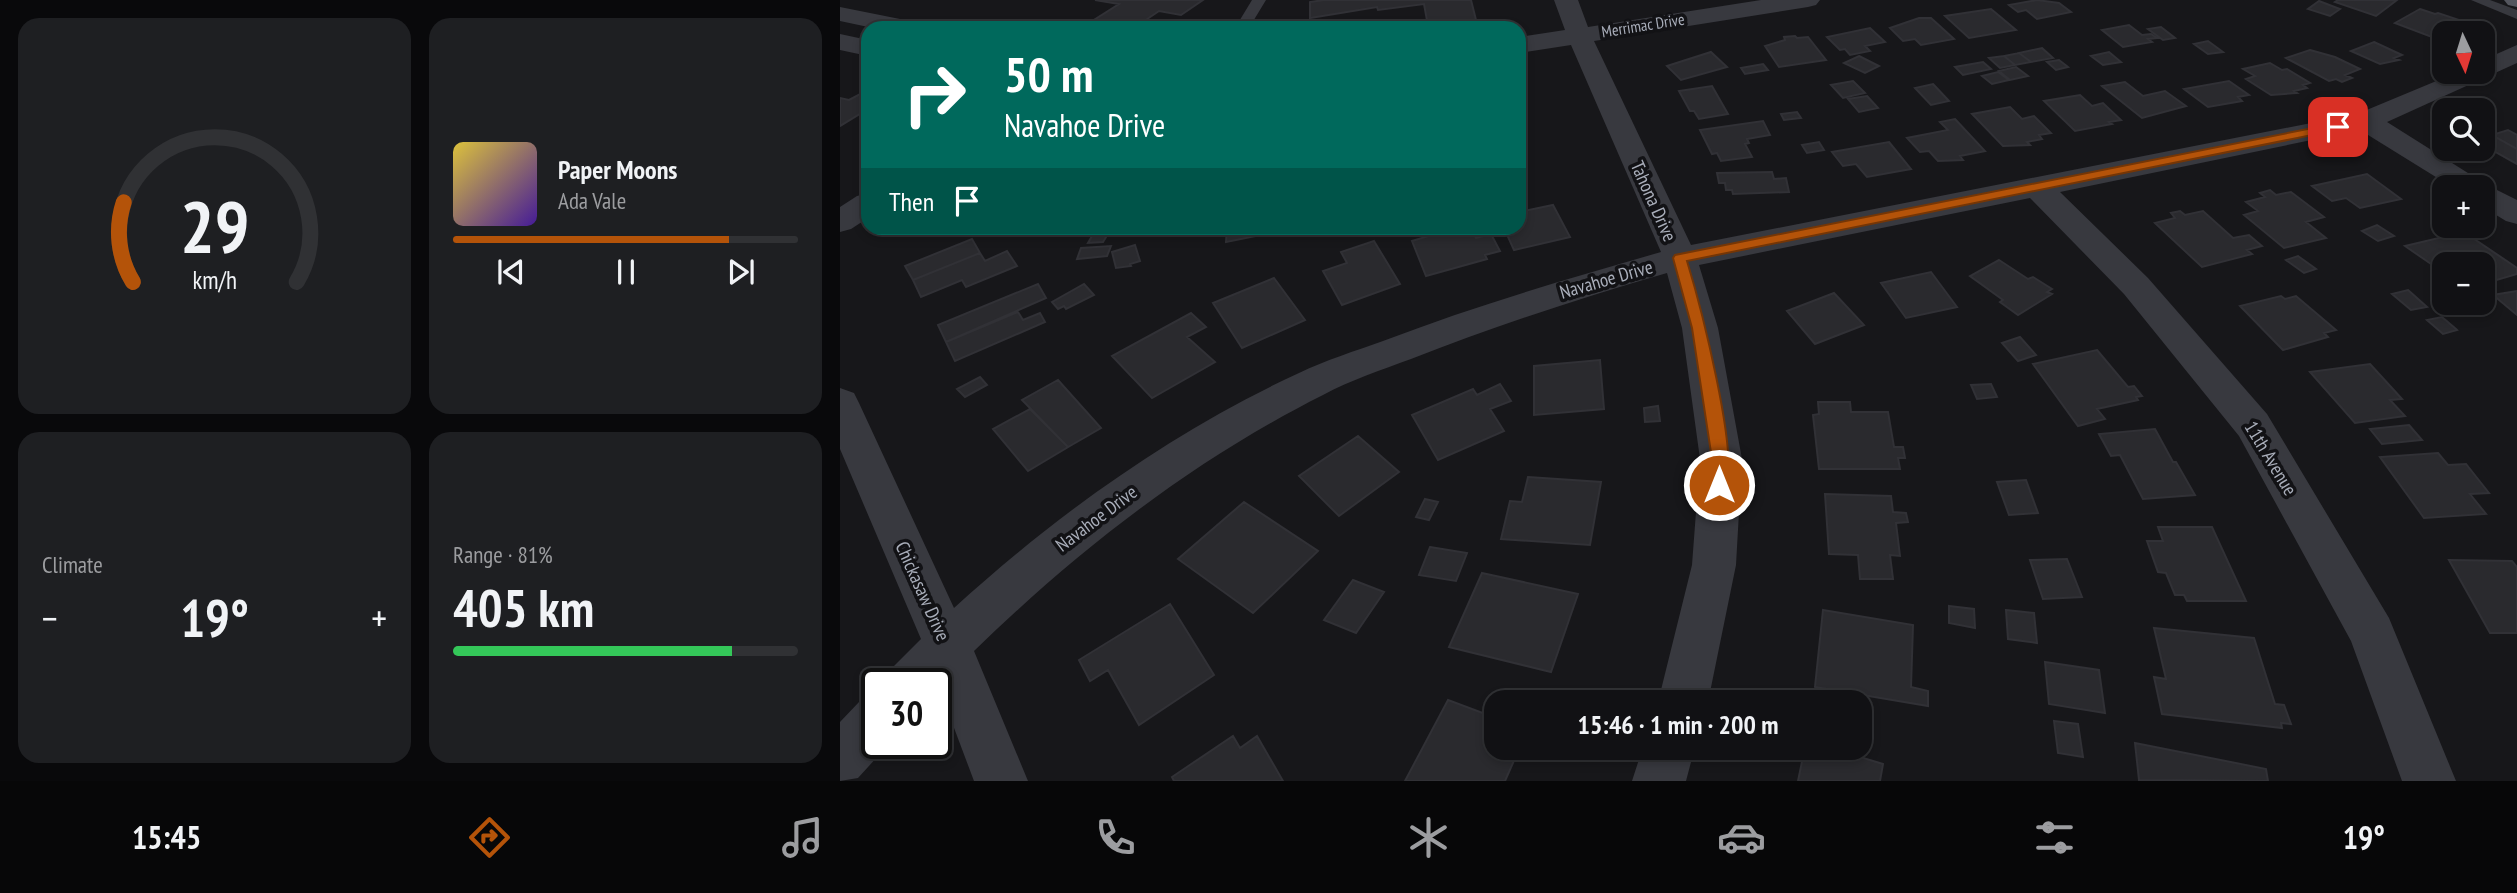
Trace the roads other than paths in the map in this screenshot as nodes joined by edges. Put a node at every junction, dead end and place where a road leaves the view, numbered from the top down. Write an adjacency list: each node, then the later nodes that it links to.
1 (1259, 0): 8 (lane)
2 (1566, 0): 9 (street, Tahona Drive)
3 (1808, 0): 9 (street, Merrimac Drive)
4 (2478, 0): 6 (lane)
5 (840, 14): 7 (street)
6 (2517, 15)
7 (876, 21)
8 (1246, 21)
9 (1579, 35): 11 (street, Merrimac Drive); 23 (street, Tahona Drive)
10 (840, 42): 12 (street)
11 (1526, 44)
12 (861, 46)
13 (2517, 53): 14 (street, Navahoe Drive)
14 (2496, 64)
15 (2452, 84): 16 (street, Navahoe Drive)
16 (2365, 121): 17 (street); 18 (street, Navahoe Drive)
17 (2453, 175)
18 (2036, 187): 23 (street, Navahoe Drive); 33 (street, 11th Avenue)
19 (2495, 200): 21 (street)
20 (861, 208): 22 (street)
21 (2517, 214)
22 (840, 222)
23 (1680, 258): 25 (street, Navahoe Drive); 27 (street, Tahona Drive)
24 (840, 403): 25 (street, Chickasaw Drive)
25 (947, 644): 26 (street, Navahoe Drive); 31 (street, Chickasaw Drive)
26 (925, 668)
27 (1686, 690)
28 (861, 737): 29 (street)
29 (840, 760)
30 (1665, 760): 32 (street)
31 (1001, 781)
32 (1659, 781)
33 (2429, 781)

